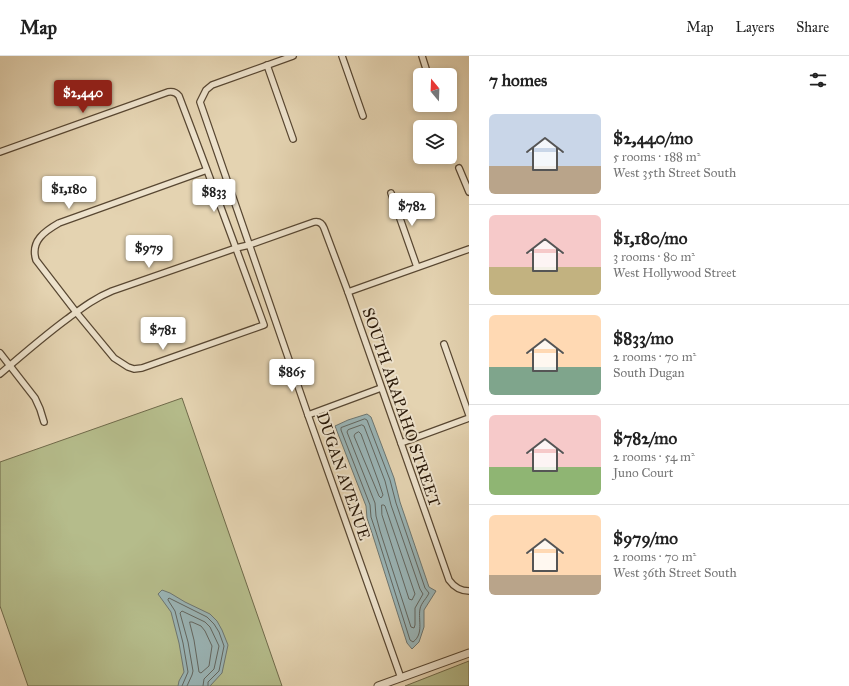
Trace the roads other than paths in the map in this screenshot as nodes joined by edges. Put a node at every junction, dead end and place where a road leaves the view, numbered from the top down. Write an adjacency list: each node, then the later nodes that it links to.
1 (293, 56): 4 (street)
2 (342, 56): 6 (street)
3 (422, 56): 5 (street)
4 (267, 65): 7 (street); 13 (street, DUGAN AVENUE)
5 (426, 68)
6 (363, 116)
7 (293, 139)
8 (0, 152): 10 (street)
9 (459, 168): 11 (street)
10 (207, 170): 14 (street); 18 (street)
11 (469, 192)
12 (391, 193): 16 (street)
13 (249, 245): 14 (street); 17 (street, SOUTH ARAPAHO STREET); 24 (street, DUGAN AVENUE)
14 (236, 248): 18 (street); 18 (street)
15 (469, 249): 16 (street)
16 (417, 267): 17 (street)
17 (348, 292): 23 (street, SOUTH ARAPAHO STREET)
18 (76, 312): 21 (street)
19 (444, 344): 25 (street)
20 (0, 353): 21 (street)
21 (10, 366): 22 (street); 27 (street)
22 (0, 374)
23 (381, 388): 24 (street); 28 (street, SOUTH ARAPAHO STREET)
24 (308, 415): 31 (street, DUGAN AVENUE)
25 (469, 415)
26 (469, 418): 28 (street)
27 (44, 422)
28 (401, 443): 29 (street, SOUTH ARAPAHO STREET)
29 (468, 591)
30 (469, 653): 31 (street)
31 (402, 678): 32 (street)
32 (378, 686)

